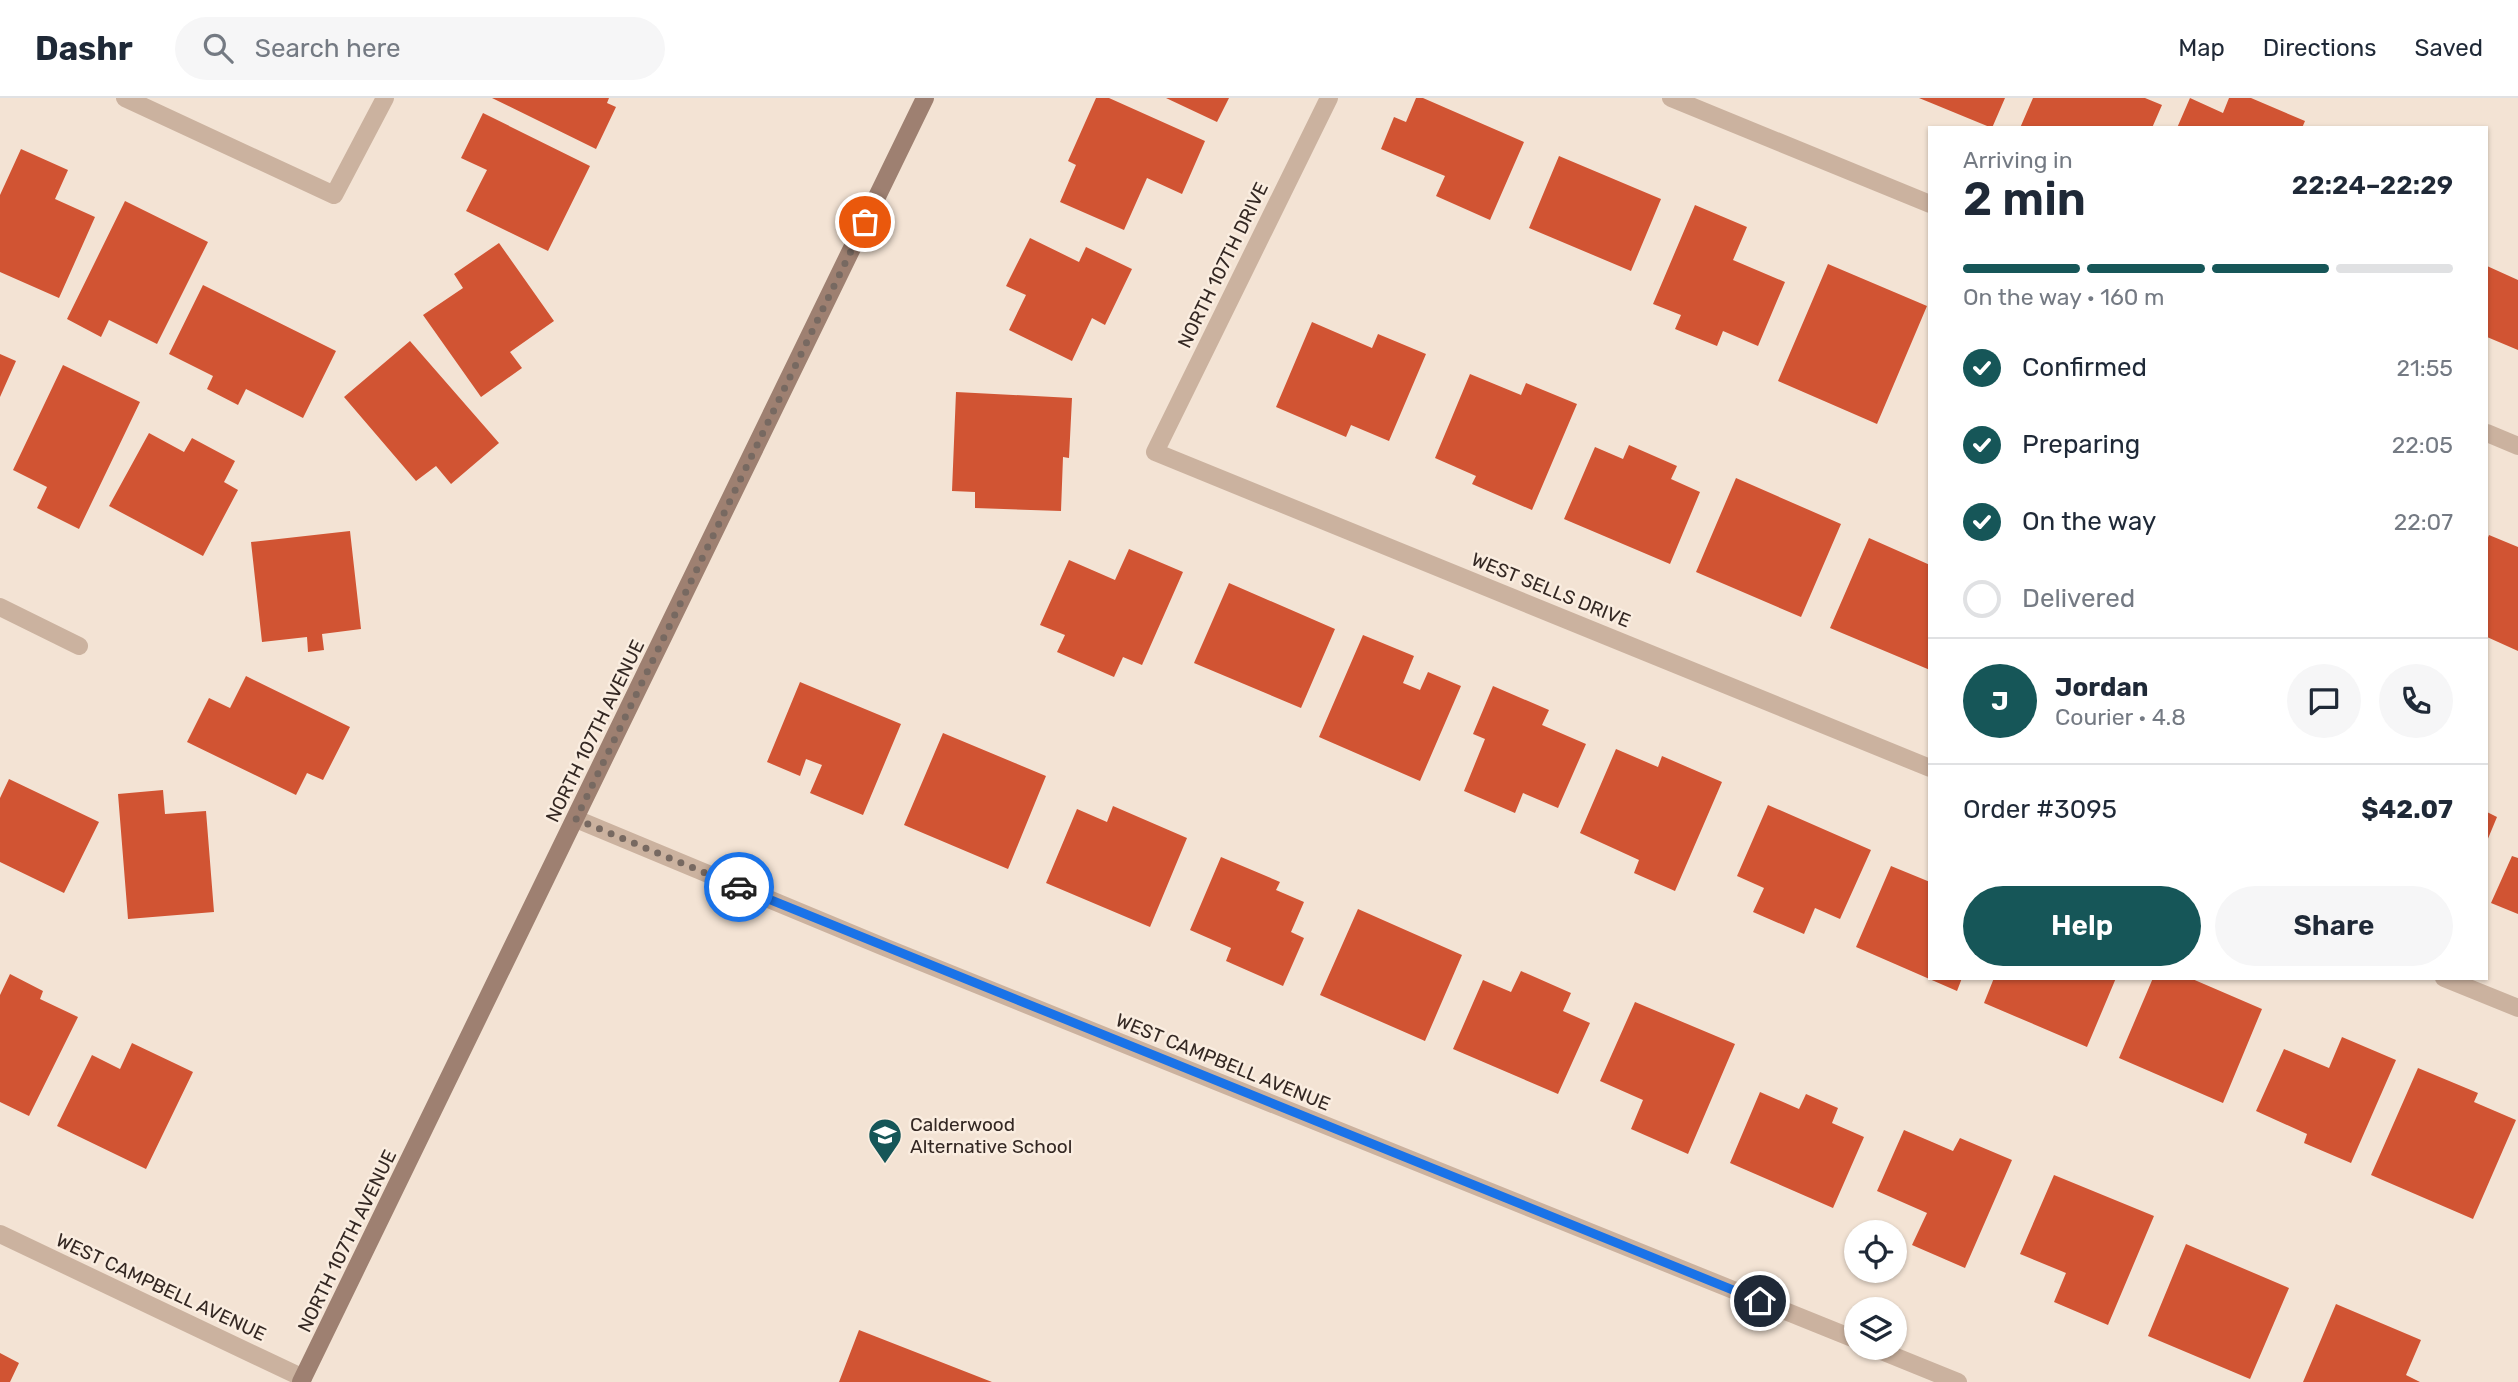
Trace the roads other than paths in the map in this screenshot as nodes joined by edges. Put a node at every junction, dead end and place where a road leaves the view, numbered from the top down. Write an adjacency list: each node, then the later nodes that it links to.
1 (125, 98): 2 (street)
2 (385, 98)
3 (925, 98): 13 (main road, NORTH 107TH AVENUE)
4 (1329, 98): 9 (street, NORTH 107TH DRIVE)
5 (1671, 98): 6 (street)
6 (1928, 203)
7 (2488, 433): 8 (street)
8 (2518, 446)
9 (1155, 452): 12 (street, WEST SELLS DRIVE)
10 (0, 607): 11 (street)
11 (79, 646)
12 (1928, 767)
13 (576, 819): 17 (street, WEST CAMPBELL AVENUE); 19 (main road, NORTH 107TH AVENUE)
14 (2449, 980): 15 (street)
15 (2518, 1008)
16 (0, 1234): 19 (street, WEST CAMPBELL AVENUE)
17 (1844, 1335)
18 (1904, 1360): 20 (street)
19 (302, 1380)
20 (1958, 1382)

